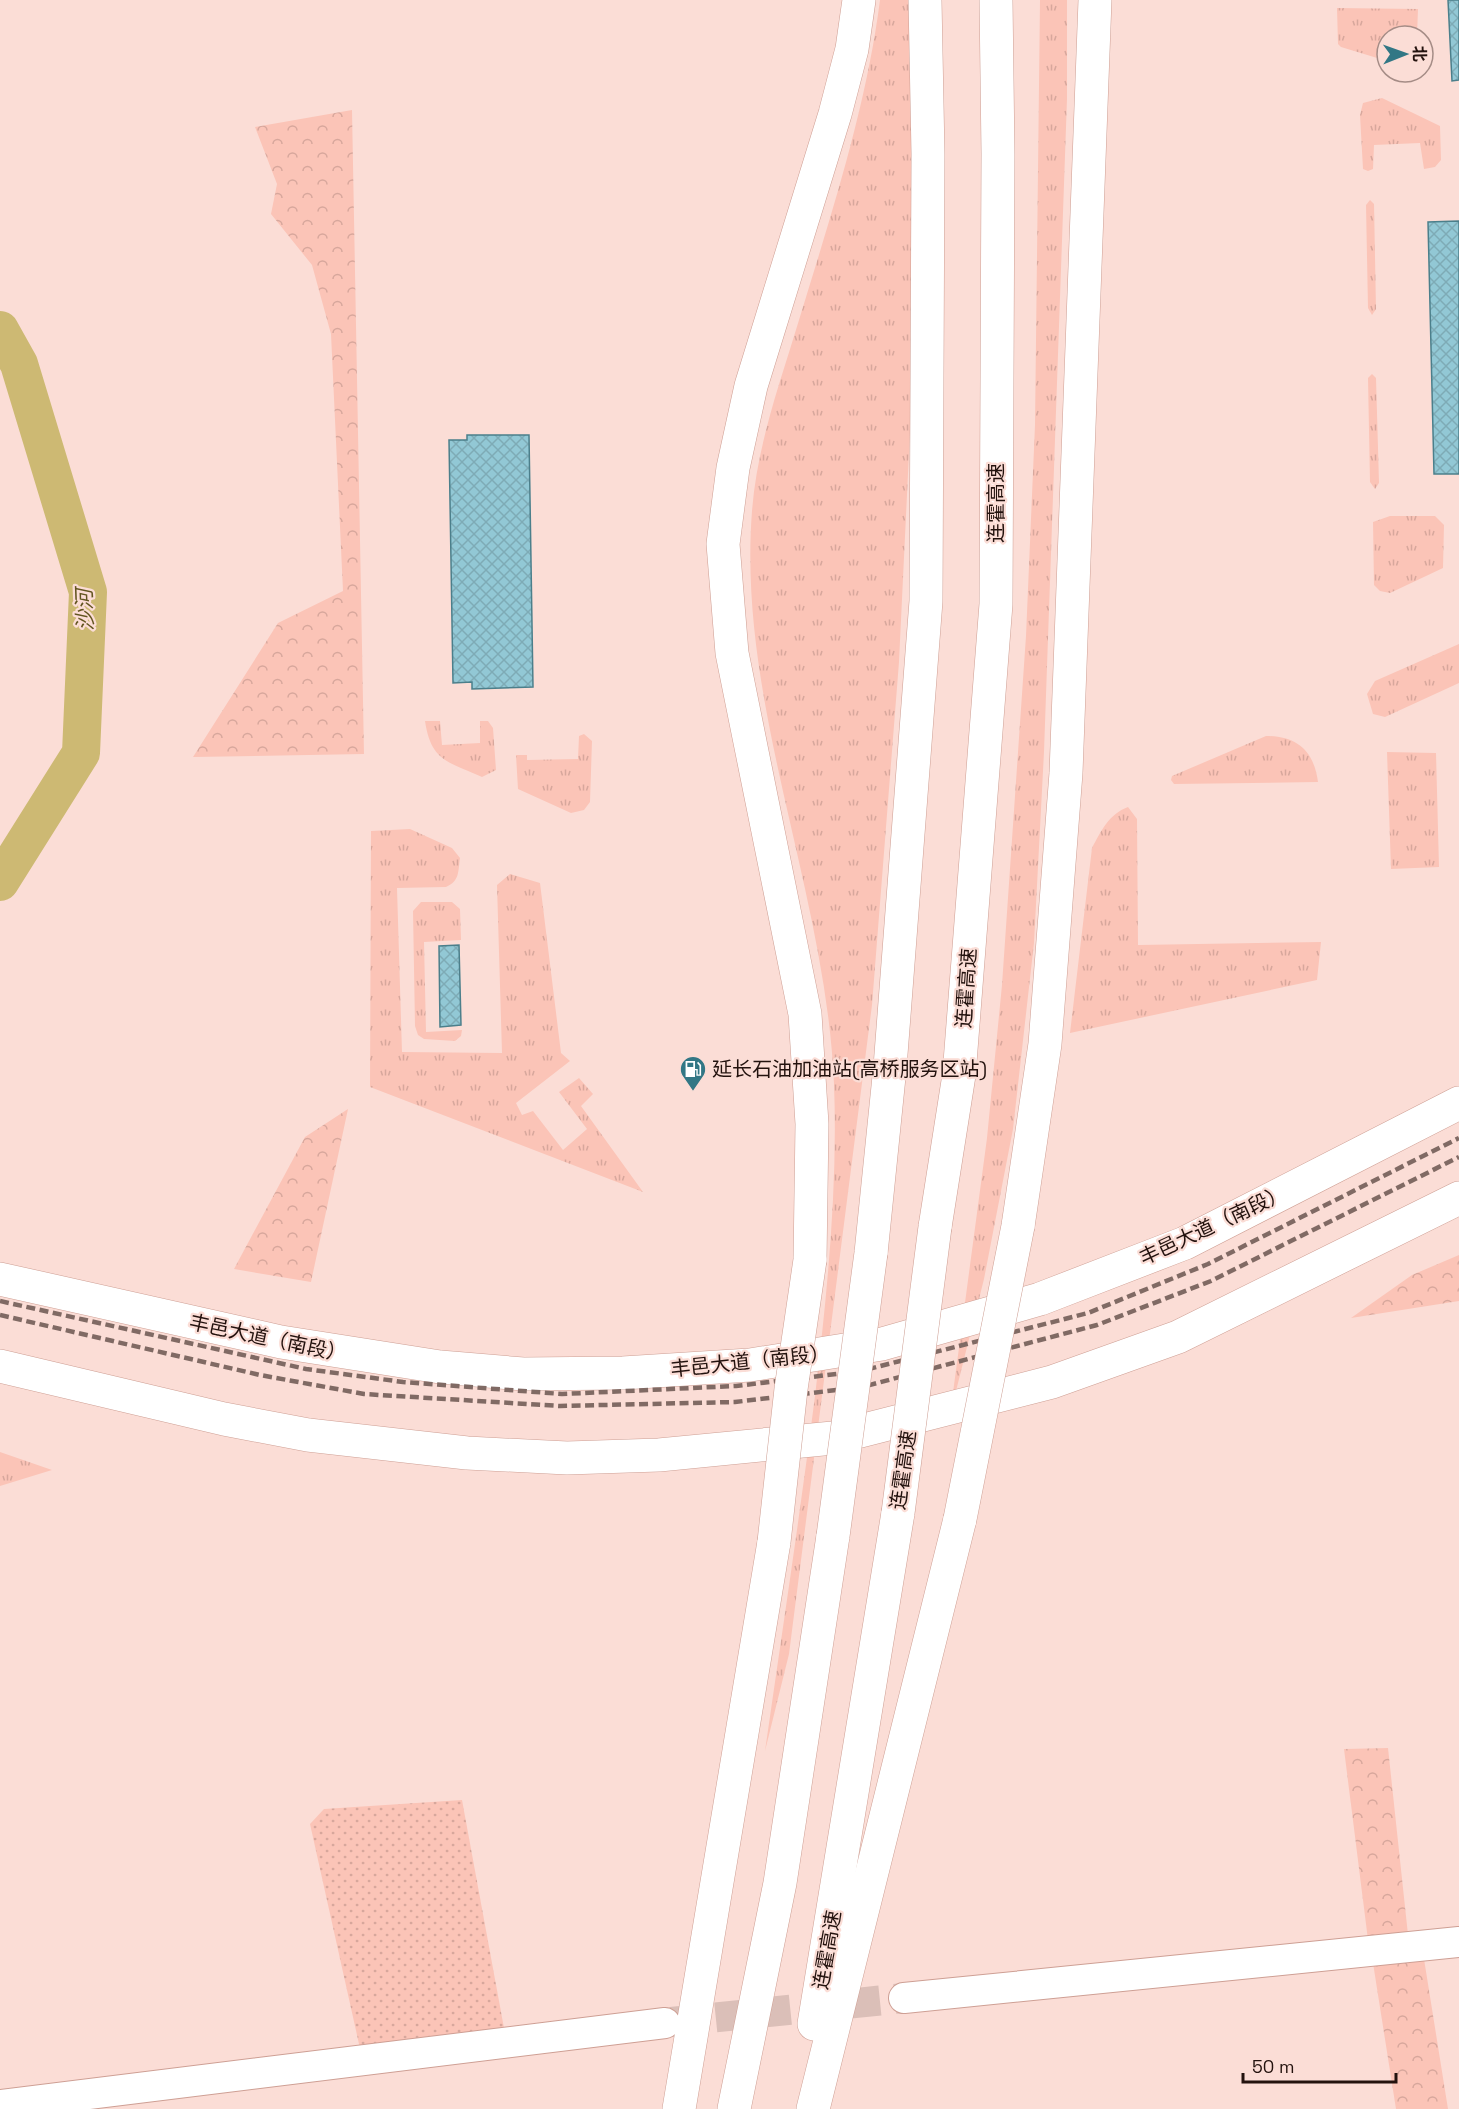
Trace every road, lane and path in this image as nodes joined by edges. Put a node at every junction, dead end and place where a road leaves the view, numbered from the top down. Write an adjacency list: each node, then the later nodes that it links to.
1 (859, 0): 13 (main road, bridge)
2 (925, 0): 14 (main road, bridge)
3 (996, 0): 15 (main road, 连霍高速, bridge)
4 (1095, 0): 16 (main road, bridge)
5 (1459, 1103): 7 (main road, 丰邑大道（南段）)
6 (1459, 1198): 8 (main road)
7 (10, 1281)
8 (4, 1367)
9 (1459, 1942): 10 (street)
10 (904, 1998)
11 (665, 2023): 12 (street)
12 (0, 2105)
13 (679, 2109)
14 (734, 2109)
15 (800, 2109)
16 (813, 2109)

